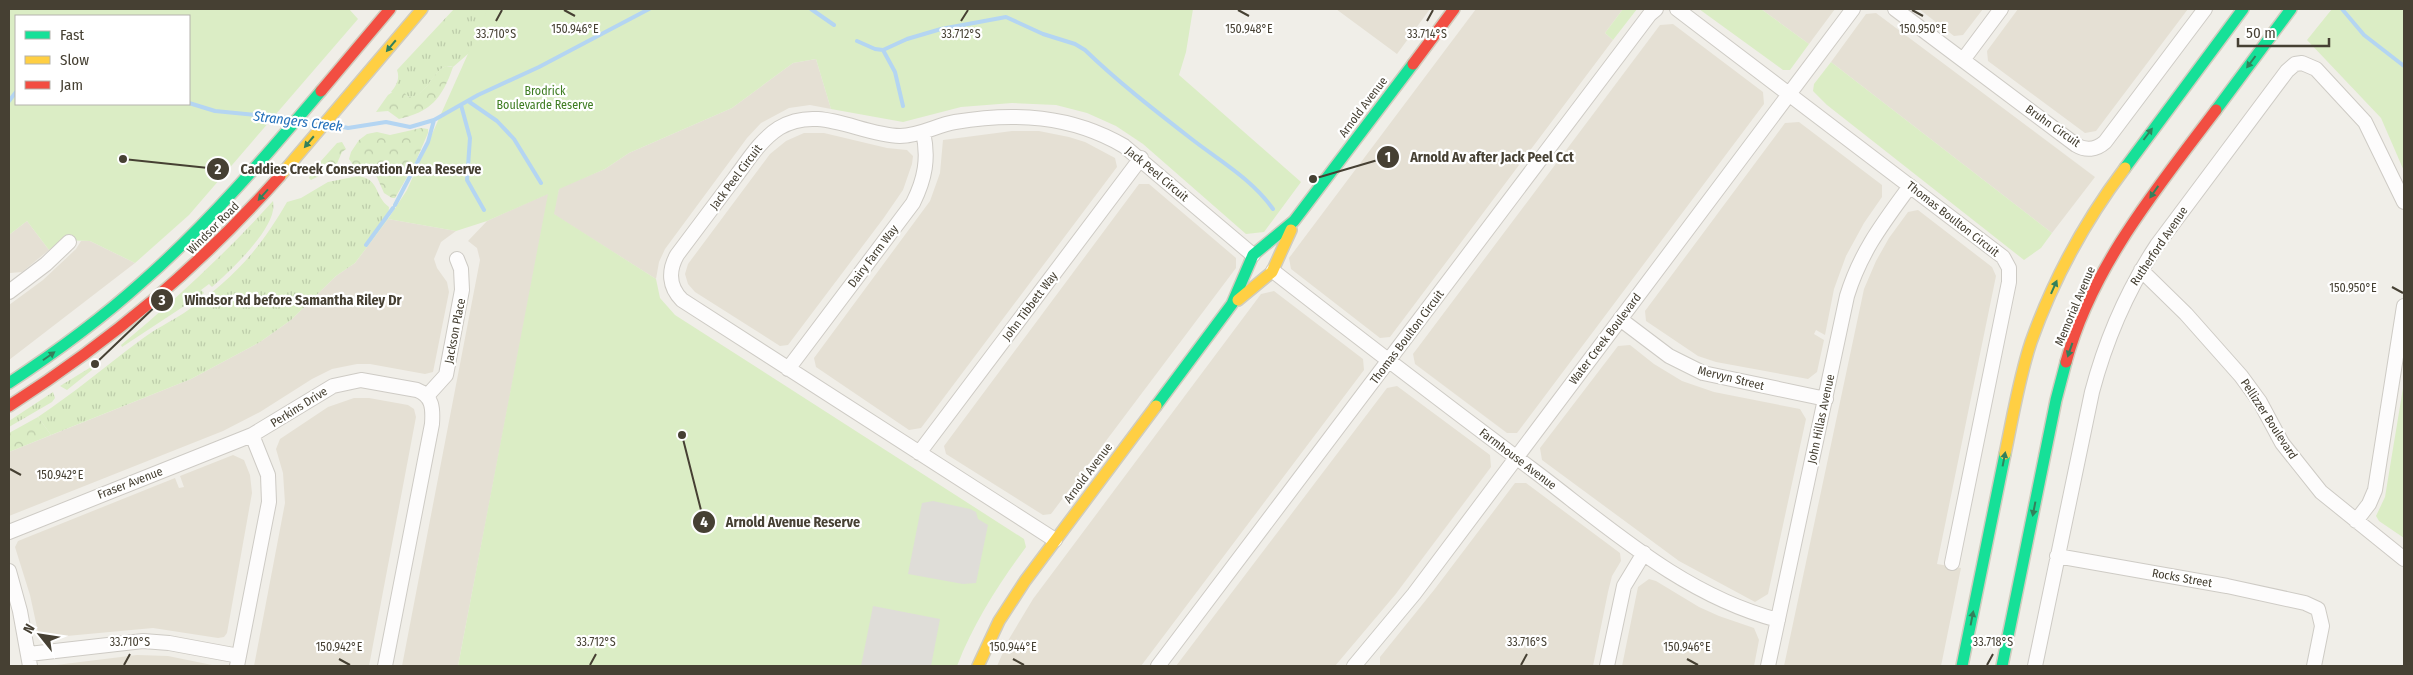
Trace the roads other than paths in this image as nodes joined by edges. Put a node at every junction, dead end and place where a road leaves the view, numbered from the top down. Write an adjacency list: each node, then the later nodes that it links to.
1 (390, 9): 30 (main road, Windsor Road, one-way to 1)
2 (422, 9): 33 (main road, Windsor Road, one-way to 33)
3 (1454, 9): 18 (main road, Arnold Avenue)
4 (1656, 9): 28 (street, Thomas Boulton Circuit)
5 (1677, 9): 13 (street, Thomas Boulton Circuit)
6 (1853, 9): 13 (street, Water Creek Boulevard)
7 (1894, 9): 12 (street, Bruhn Circuit)
8 (2001, 9): 12 (street)
9 (2206, 9): 12 (street, Bruhn Circuit)
10 (2242, 9): 54 (main road, one-way to 10)
11 (2291, 9): 55 (main road, Memorial Avenue, one-way to 55)
12 (1962, 60)
13 (1790, 93): 16 (street, Thomas Boulton Circuit); 27 (street, Water Creek Boulevard)
14 (923, 132): 15 (street, Jack Peel Circuit); 29 (street, Dairy Farm Way); 29 (street, Jack Peel Circuit)
15 (1141, 158): 20 (street, Jack Peel Circuit); 35 (street, John Tibbett Way)
16 (1910, 186): 32 (street, John Hillas Avenue); 43 (street, Thomas Boulton Circuit)
17 (2404, 202): 23 (street, Rutherford Avenue)
18 (1294, 221): 20 (main road, Arnold Avenue); 22 (main road, Arnold Avenue)
19 (69, 242): 24 (street)
20 (1254, 256): 22 (main road); 22 (main road); 25 (main road, Arnold Avenue)
21 (457, 260): 31 (street, Jackson Place)
22 (1272, 270): 25 (main road, Arnold Avenue); 28 (street, Farmhouse Avenue)
23 (2141, 270): 37 (street, Pellizzer Boulevard); 41 (street, Rutherford Avenue)
24 (9, 292)
25 (1232, 304): 39 (main road, Arnold Avenue)
26 (2404, 306): 37 (street)
27 (1620, 319): 32 (street, Mervyn Street); 36 (street, Water Creek Boulevard)
28 (1389, 361): 36 (street, Farmhouse Avenue); 50 (street, Thomas Boulton Circuit)
29 (788, 369): 35 (street, Jack Peel Circuit)
30 (9, 383)
31 (427, 396): 34 (street, Perkins Drive); 48 (street)
32 (1826, 399): 45 (street, John Hillas Avenue)
33 (9, 406)
34 (252, 435): 38 (street, Fraser Avenue); 47 (street)
35 (919, 453): 39 (street, Jack Peel Circuit)
36 (1516, 458): 40 (street, Farmhouse Avenue); 51 (street, Water Creek Boulevard)
37 (2356, 521): 42 (street, Pellizzer Boulevard)
38 (9, 532)
39 (1055, 540): 49 (main road, Arnold Avenue)
40 (1644, 553): 45 (street, Farmhouse Avenue); 52 (street)
41 (2057, 556): 56 (street, Rutherford Avenue); 57 (street, Rocks Street)
42 (2404, 559)
43 (1952, 563)
44 (9, 571): 46 (street)
45 (1778, 620): 53 (street, John Hillas Avenue)
46 (30, 660): 47 (street)
47 (238, 661)
48 (385, 666)
49 (978, 666)
50 (1158, 666)
51 (1355, 666)
52 (1607, 666)
53 (1768, 666)
54 (1962, 666)
55 (2002, 666)
56 (2035, 666)
57 (2314, 666)

